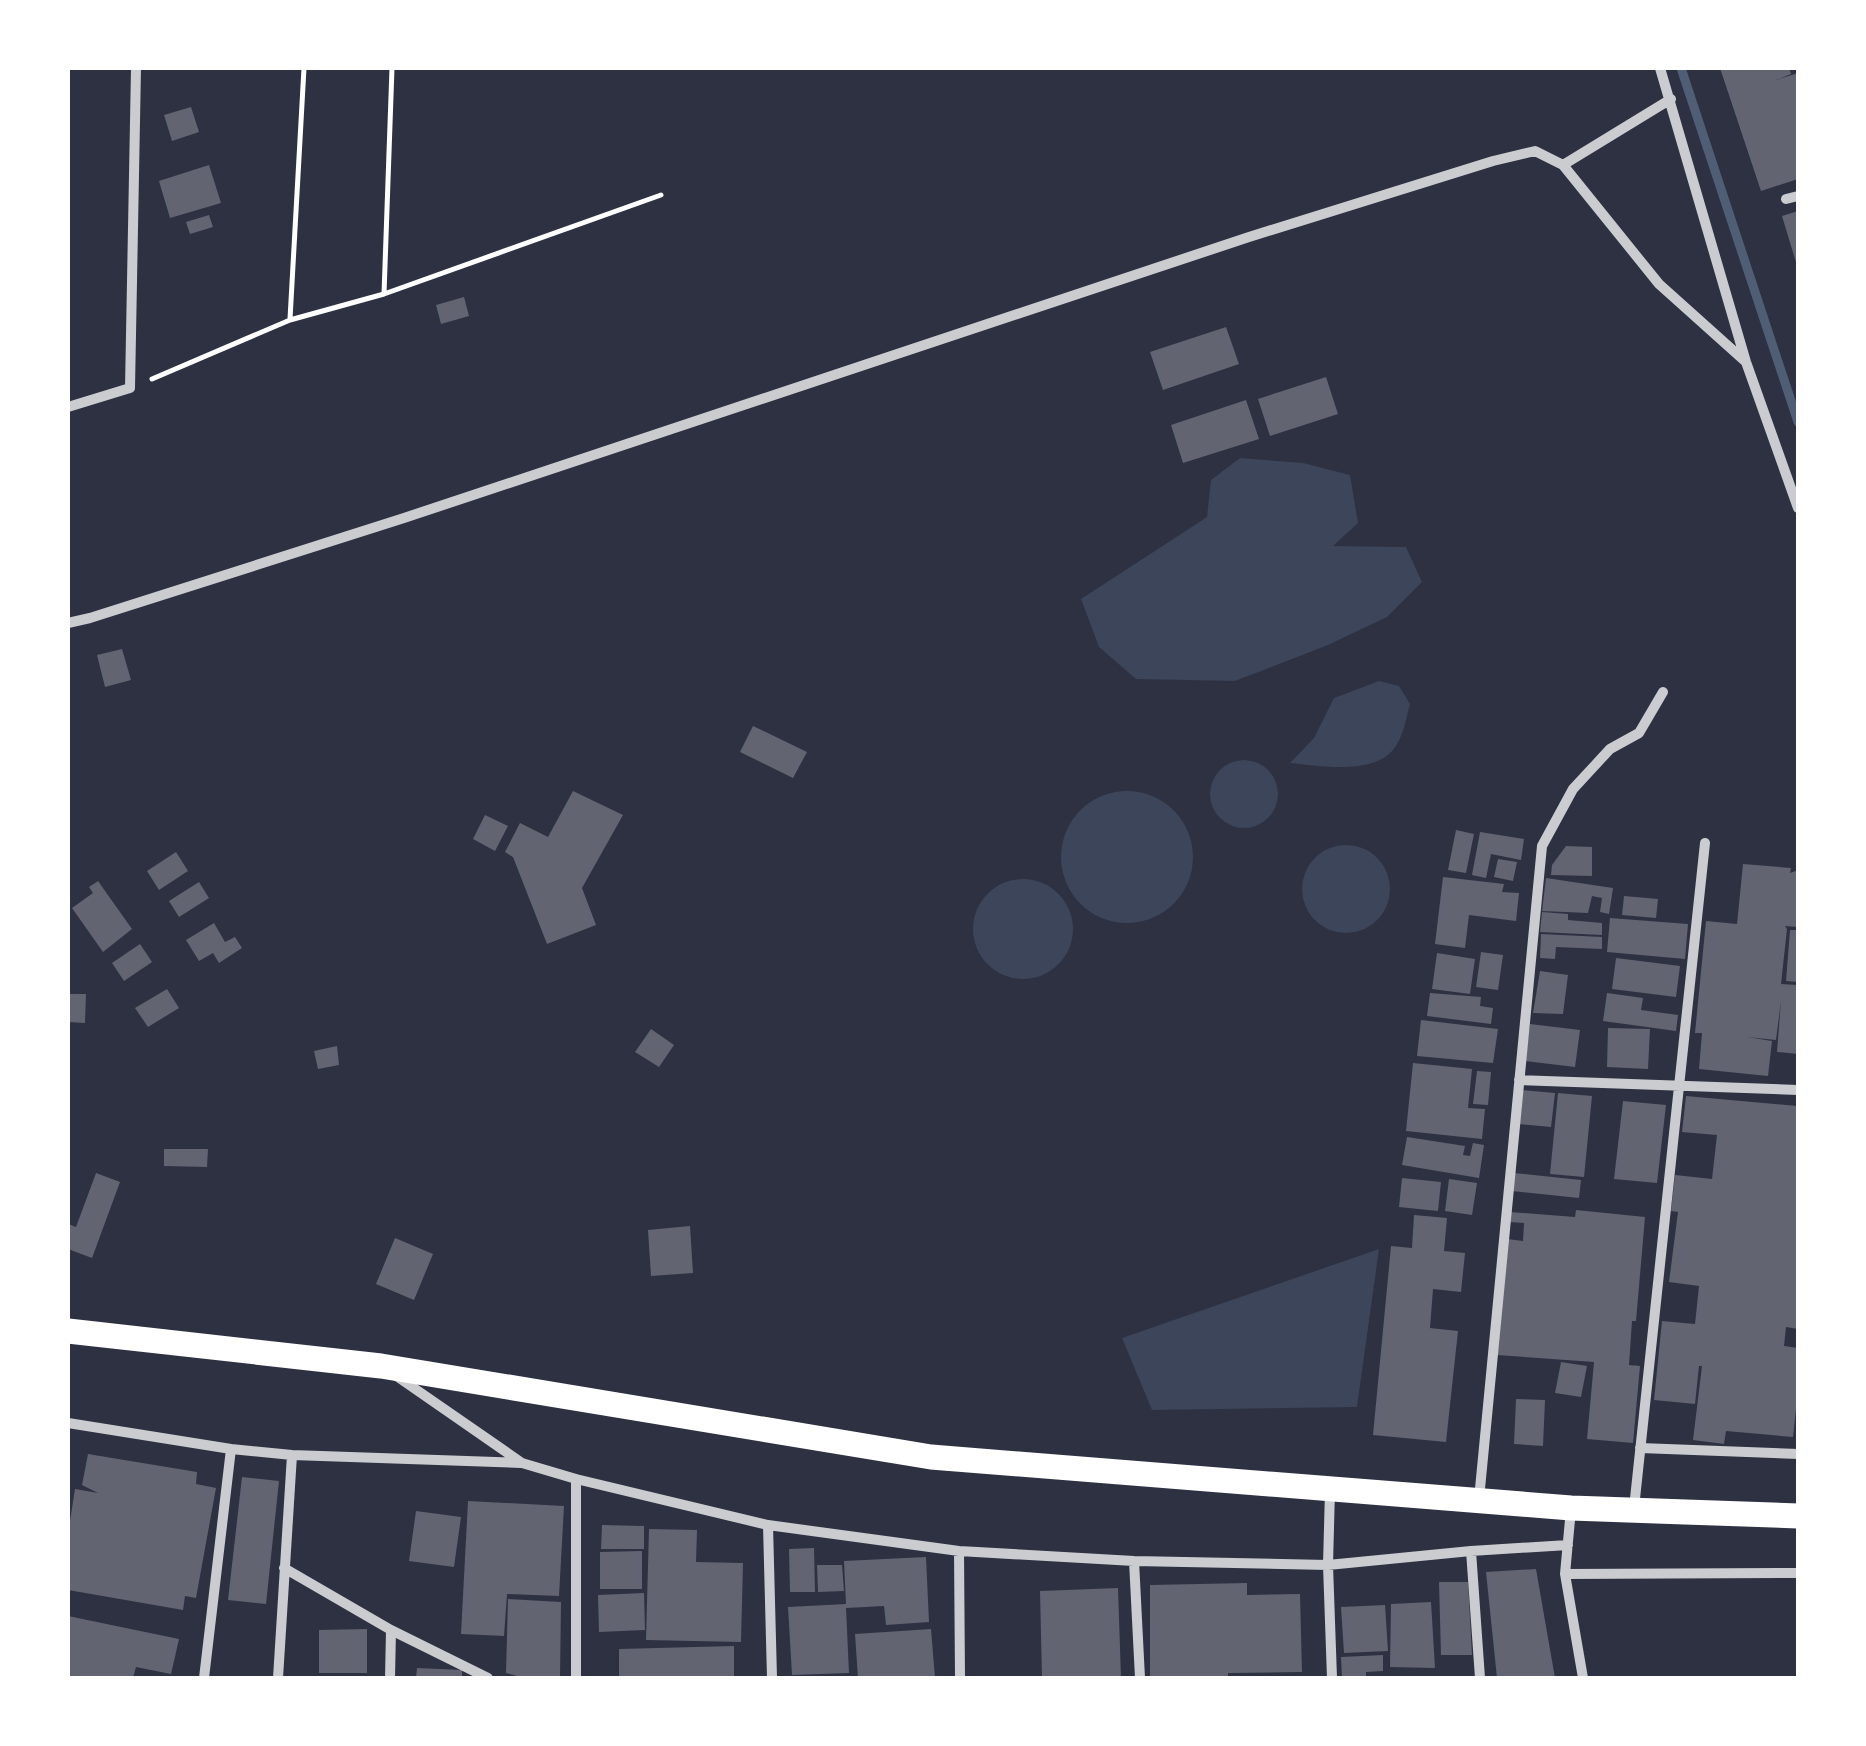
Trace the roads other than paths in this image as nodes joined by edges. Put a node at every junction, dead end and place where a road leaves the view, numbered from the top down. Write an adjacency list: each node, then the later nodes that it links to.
1 (136, 68): 8 (street)
2 (1660, 68): 3 (street)
3 (1671, 100): 4 (street); 7 (street)
4 (1563, 165): 7 (street); 10 (street)
5 (1798, 196): 6 (street)
6 (1786, 200)
7 (1746, 362): 9 (street)
8 (68, 407)
9 (1798, 508)
10 (68, 623)
11 (1663, 692): 13 (street)
12 (1705, 843): 14 (street)
13 (1519, 1080): 14 (street); 26 (street)
14 (1679, 1086): 15 (street); 19 (street)
15 (1798, 1090)
16 (68, 1331): 17 (highway)
17 (381, 1366): 23 (street); 25 (highway)
18 (68, 1422): 20 (street)
19 (1640, 1448): 21 (street); 28 (street)
20 (230, 1450): 22 (street); 40 (street)
21 (1798, 1454)
22 (292, 1455): 23 (street); 36 (street)
23 (522, 1463): 24 (street)
24 (576, 1479): 30 (street); 44 (street)
25 (1330, 1488): 26 (highway); 35 (street)
26 (1479, 1500): 27 (highway)
27 (1571, 1508): 28 (highway); 31 (street)
28 (1634, 1512): 29 (highway)
29 (1798, 1516)
30 (768, 1525): 32 (street); 45 (street)
31 (1568, 1545): 33 (street); 38 (street)
32 (959, 1551): 34 (street); 46 (street)
33 (1471, 1551): 35 (street); 49 (street)
34 (1134, 1561): 35 (street); 47 (street)
35 (1328, 1565): 48 (street)
36 (284, 1568): 39 (street); 41 (street)
37 (1798, 1572): 38 (street)
38 (1565, 1574): 50 (street)
39 (390, 1630): 42 (street); 43 (street)
40 (204, 1678)
41 (278, 1678)
42 (390, 1678)
43 (488, 1678)
44 (576, 1678)
45 (772, 1678)
46 (960, 1678)
47 (1140, 1678)
48 (1332, 1678)
49 (1480, 1678)
50 (1583, 1678)

